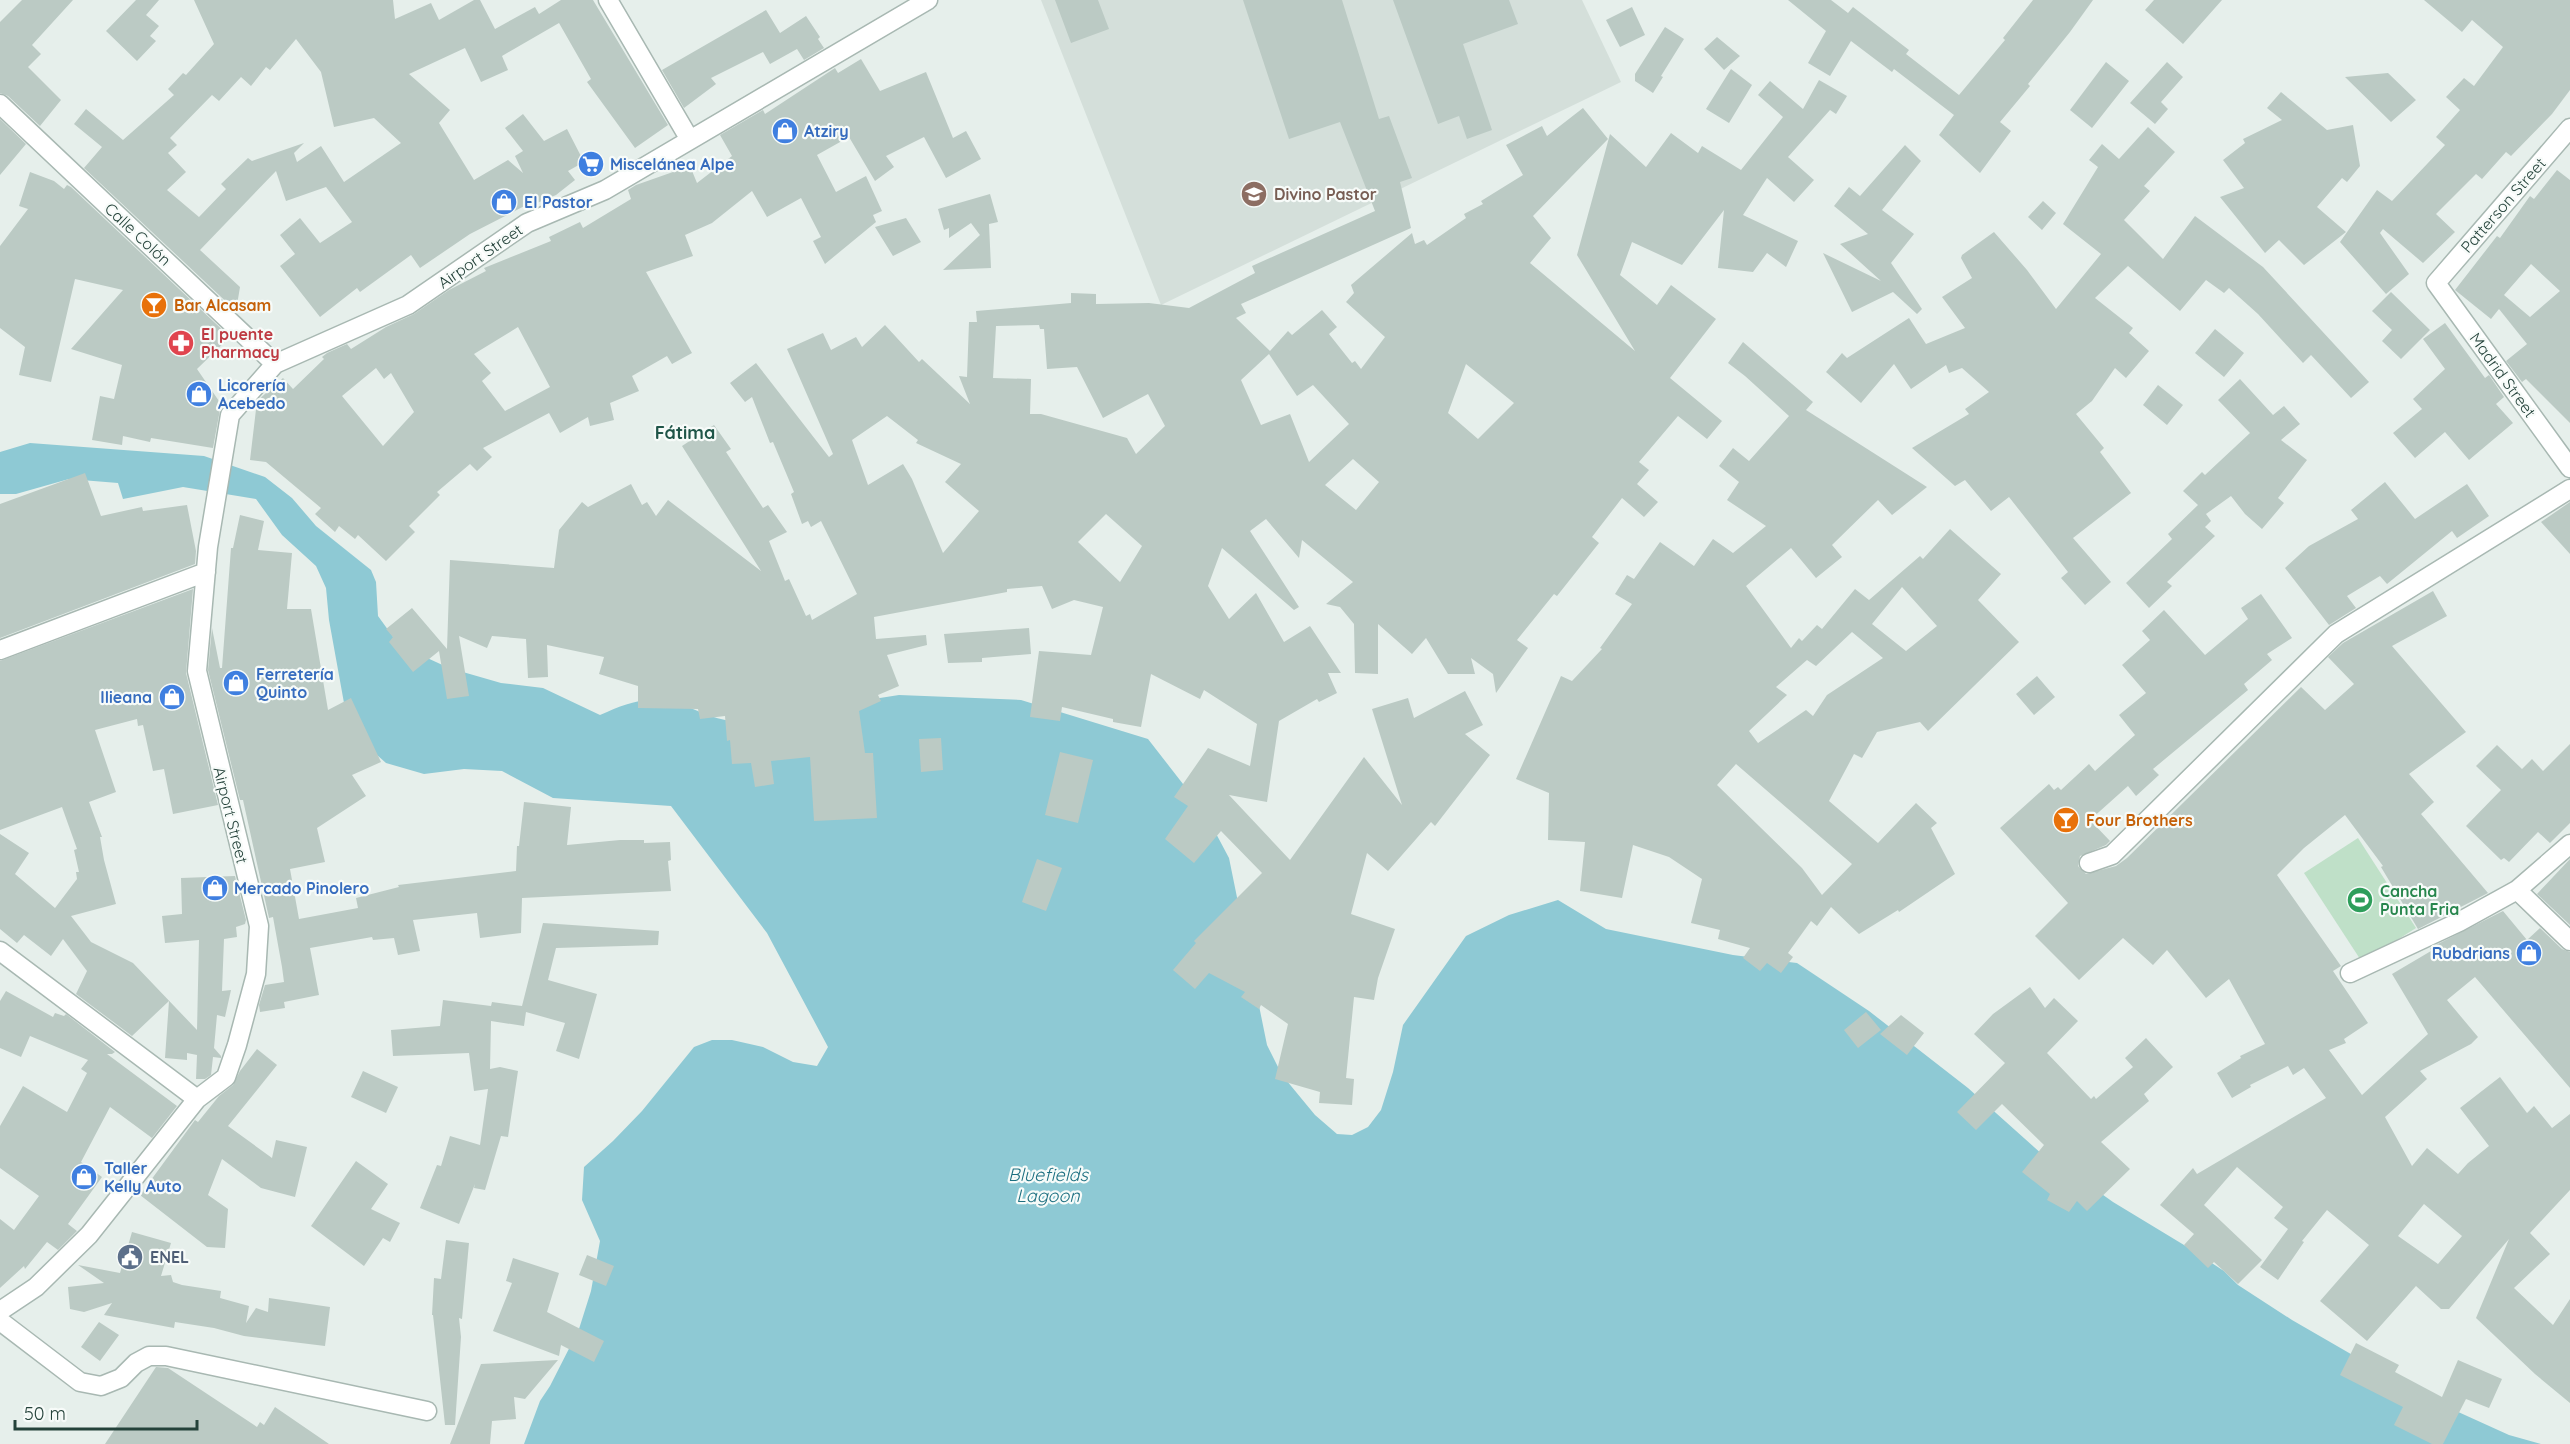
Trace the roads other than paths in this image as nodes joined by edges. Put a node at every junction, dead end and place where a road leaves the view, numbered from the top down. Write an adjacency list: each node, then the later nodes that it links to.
1 (608, 0): 5 (street)
2 (928, 0): 5 (street, Airport Street)
3 (0, 104): 7 (street, Calle Colón)
4 (2570, 128): 6 (street, Patterson Street)
5 (690, 140): 7 (street, Airport Street)
6 (2436, 283): 8 (street, Madrid Street)
7 (275, 364): 10 (street, Airport Street)
8 (2570, 468)
9 (2570, 489): 13 (street)
10 (206, 572): 11 (street); 18 (street, Airport Street)
11 (0, 650)
12 (2570, 844): 14 (street)
13 (2089, 863)
14 (2517, 890): 15 (street); 17 (street)
15 (2570, 941)
16 (0, 951): 18 (street)
17 (2350, 973)
18 (197, 1099): 19 (street, Airport Street)
19 (0, 1311)
20 (0, 1321): 21 (street)
21 (427, 1411)

